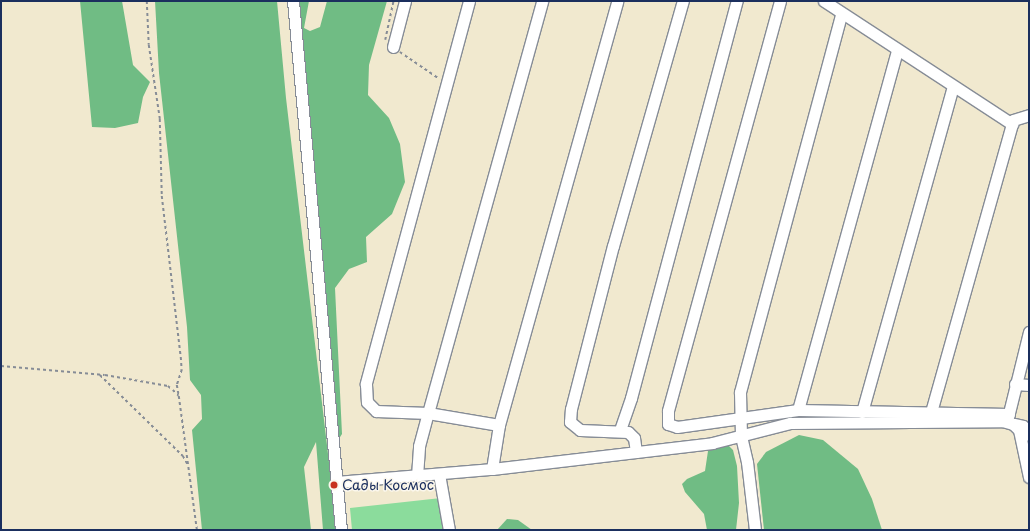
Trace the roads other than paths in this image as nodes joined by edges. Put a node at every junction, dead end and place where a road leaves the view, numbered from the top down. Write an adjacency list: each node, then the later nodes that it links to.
1 (293, 1): 34 (street)
2 (405, 1): 11 (street)
3 (470, 1): 22 (street)
4 (542, 1): 22 (street)
5 (618, 1): 25 (street)
6 (683, 1): 26 (street)
7 (737, 1): 26 (street)
8 (780, 1): 23 (street)
9 (824, 1): 10 (street)
10 (841, 14): 12 (street); 23 (street)
11 (393, 47)
12 (897, 50): 13 (street); 19 (street)
13 (953, 86): 15 (street); 20 (street)
14 (1029, 115): 15 (street)
15 (1012, 124): 21 (street)
16 (1029, 332): 17 (street)
17 (1015, 384): 18 (street); 24 (street)
18 (1029, 385)
19 (798, 410): 20 (street); 23 (street)
20 (862, 412): 21 (street)
21 (931, 412): 24 (street)
22 (428, 413): 25 (street); 32 (street)
23 (742, 417): 28 (street)
24 (1010, 420): 27 (street); 28 (street); 33 (street)
25 (499, 425): 30 (street)
26 (620, 430): 29 (street)
27 (1029, 435)
28 (741, 436): 29 (street); 37 (street)
29 (636, 452): 30 (street)
30 (492, 469): 31 (street)
31 (439, 474): 32 (street); 36 (street)
32 (417, 476): 34 (street)
33 (1029, 477)
34 (336, 482): 35 (street)
35 (341, 530)
36 (449, 530)
37 (755, 530)

